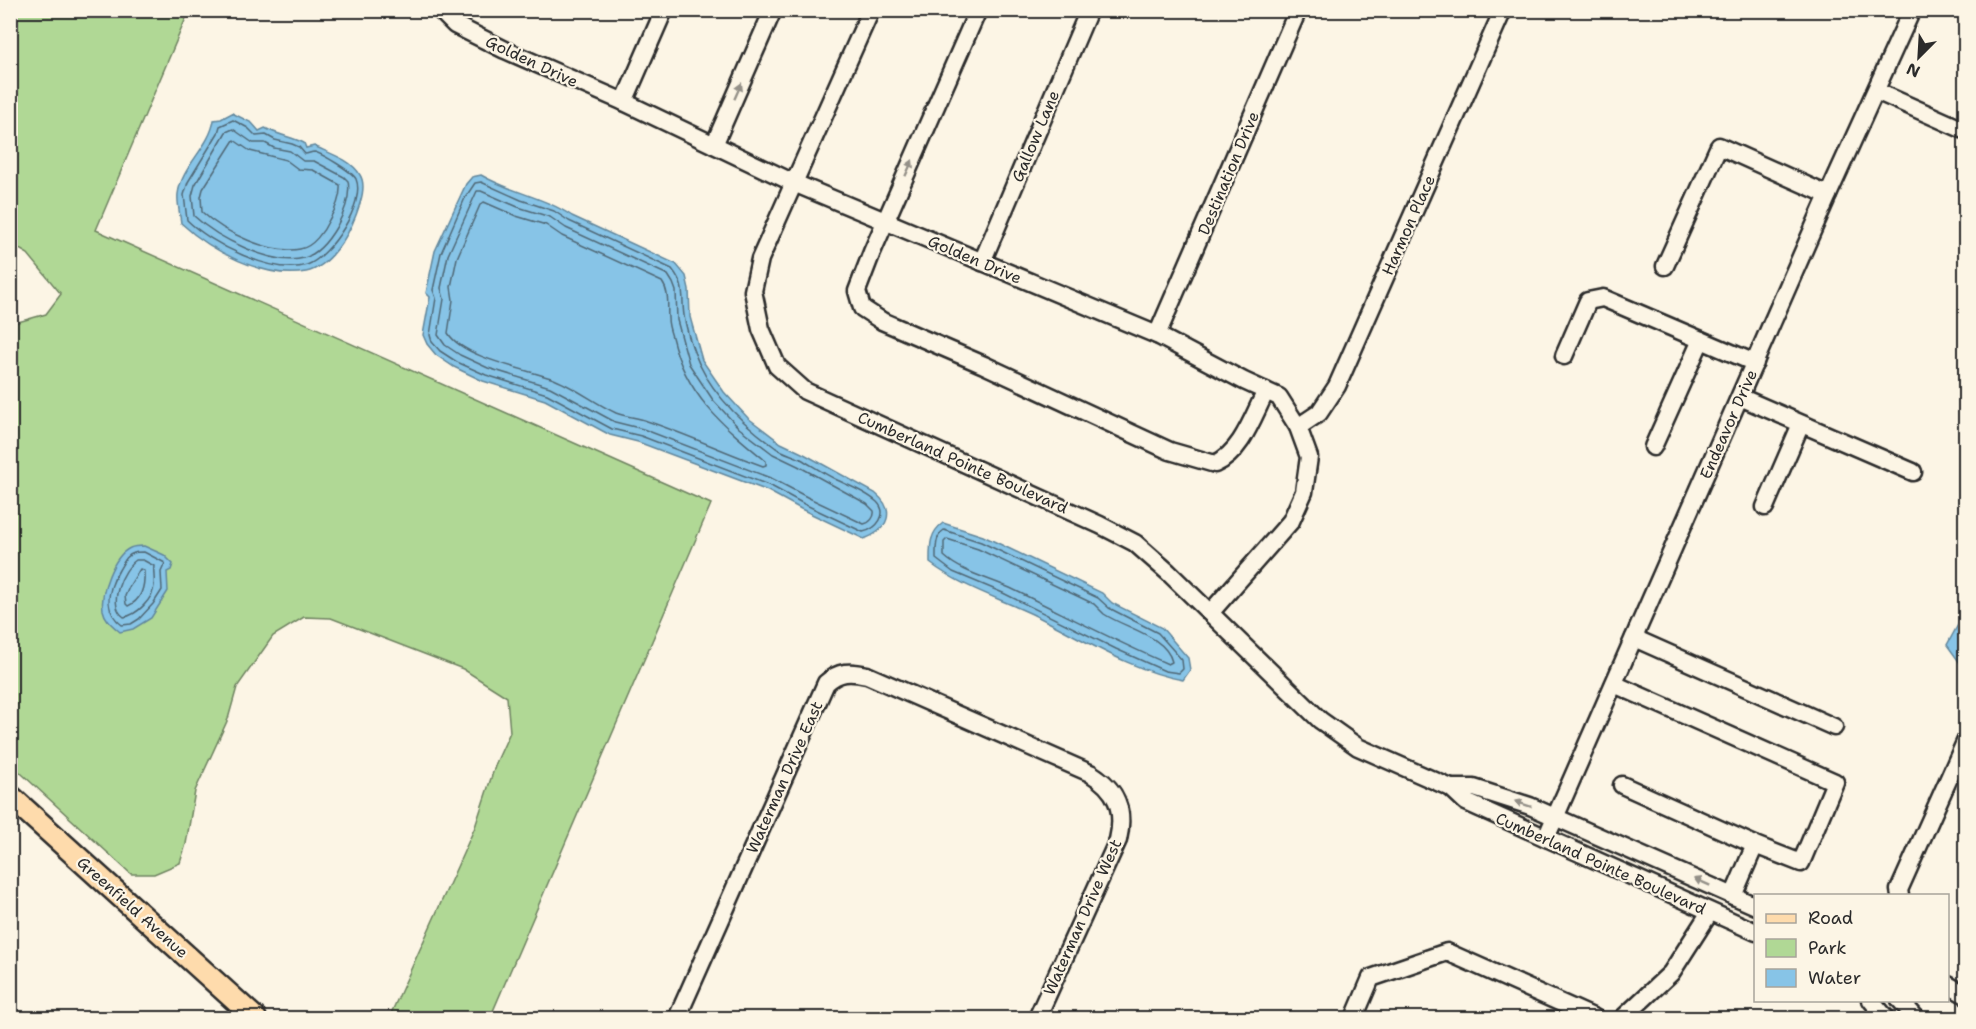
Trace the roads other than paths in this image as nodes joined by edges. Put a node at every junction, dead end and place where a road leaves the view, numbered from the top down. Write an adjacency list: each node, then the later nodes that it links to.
1 (440, 10): 11 (street, Golden Drive)
2 (664, 10): 11 (street)
3 (774, 10): 13 (street, one-way to 3)
4 (871, 10): 14 (street, Cumberland Pointe Boulevard)
5 (978, 10): 16 (street, one-way to 5)
6 (1089, 10): 17 (street, Gallow Lane)
7 (1298, 10): 19 (street, Destination Drive)
8 (1503, 10): 26 (street, Harmon Place)
9 (1912, 10): 10 (street, Endeavor Drive)
10 (1876, 91): 12 (street); 15 (street, Endeavor Drive)
11 (624, 102): 13 (street, Golden Drive)
12 (1965, 131)
13 (714, 145): 14 (street, Golden Drive)
14 (794, 183): 16 (street, Golden Drive); 30 (street, Cumberland Pointe Boulevard)
15 (1828, 195): 18 (street); 22 (street, Endeavor Drive)
16 (885, 221): 17 (street, Golden Drive); 23 (street)
17 (982, 262): 19 (street, Golden Drive)
18 (1665, 266)
19 (1157, 335): 23 (street, Golden Drive)
20 (1701, 340): 21 (street); 22 (street); 27 (street)
21 (1564, 356)
22 (1755, 363): 24 (street, Endeavor Drive)
23 (1266, 391): 26 (street, Golden Drive)
24 (1740, 397): 25 (street); 31 (street, Endeavor Drive)
25 (1801, 423): 28 (street); 29 (street)
26 (1298, 427): 30 (street, Golden Drive)
27 (1653, 447)
28 (1913, 472)
29 (1765, 507)
30 (1210, 613): 37 (street, Cumberland Pointe Boulevard)
31 (1634, 638): 32 (street, Endeavor Drive); 34 (street)
32 (1614, 684): 39 (street, Endeavor Drive); 41 (street)
33 (974, 723): 52 (street, Waterman Drive East); 53 (street, Waterman Drive West)
34 (1834, 727)
35 (1965, 740): 42 (street)
36 (1622, 785): 41 (street)
37 (1451, 788): 39 (street, Cumberland Pointe Boulevard, one-way to 37); 40 (street, Cumberland Pointe Boulevard)
38 (10, 796): 51 (main road, Greenfield Avenue)
39 (1556, 817): 40 (street, Endeavor Drive); 43 (street, Cumberland Pointe Boulevard, one-way to 39)
40 (1546, 838): 45 (street, Cumberland Pointe Boulevard)
41 (1755, 845): 43 (street)
42 (1900, 894)
43 (1733, 896): 44 (street, Cumberland Pointe Boulevard)
44 (1754, 906)
45 (1710, 912): 46 (street, Cumberland Pointe Boulevard); 56 (street)
46 (1754, 932)
47 (1949, 986): 48 (street)
48 (1965, 995)
49 (1872, 1002): 57 (street)
50 (1902, 1002): 58 (street)
51 (255, 1018)
52 (677, 1018)
53 (1037, 1018)
54 (1354, 1018): 55 (street)
55 (1595, 1018)
56 (1623, 1018)
57 (1886, 1018)
58 (1916, 1018)

